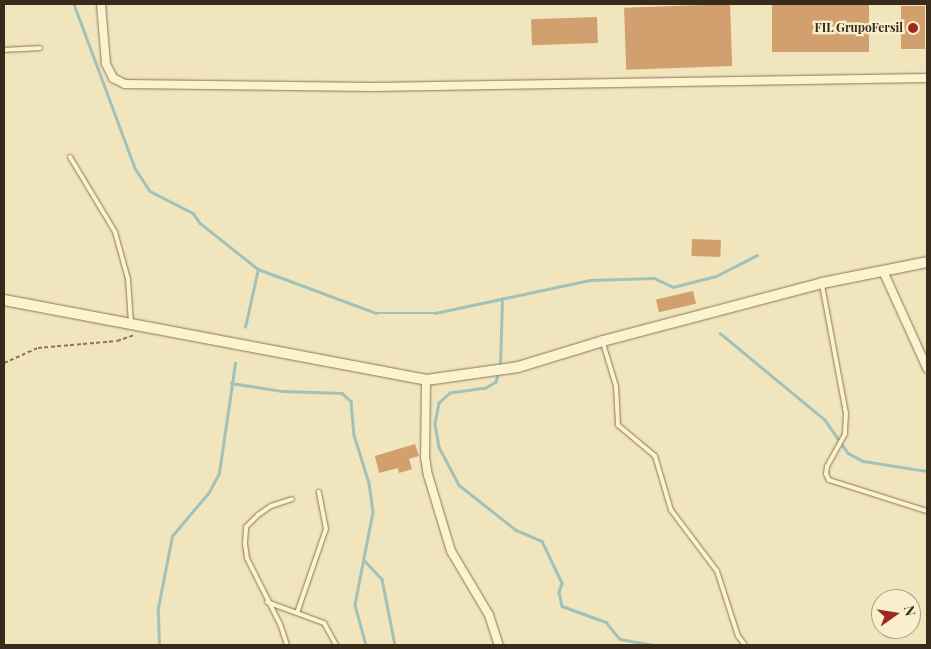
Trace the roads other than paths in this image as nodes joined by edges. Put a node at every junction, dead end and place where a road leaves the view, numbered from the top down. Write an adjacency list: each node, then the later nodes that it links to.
1 (101, 4): 4 (street)
2 (40, 48): 3 (lane)
3 (4, 50)
4 (927, 78)
5 (70, 157): 10 (lane)
6 (927, 262): 7 (street)
7 (882, 271): 8 (street); 12 (street)
8 (822, 283): 11 (street); 16 (lane)
9 (4, 300): 10 (street)
10 (131, 325): 13 (street)
11 (603, 341): 13 (street); 22 (lane)
12 (927, 368)
13 (426, 380): 21 (street)
14 (319, 492): 18 (lane)
15 (292, 499): 17 (lane)
16 (927, 511)
17 (268, 602): 18 (lane); 19 (lane)
18 (297, 613): 20 (lane)
19 (287, 645)
20 (336, 645)
21 (499, 645)
22 (745, 645)

